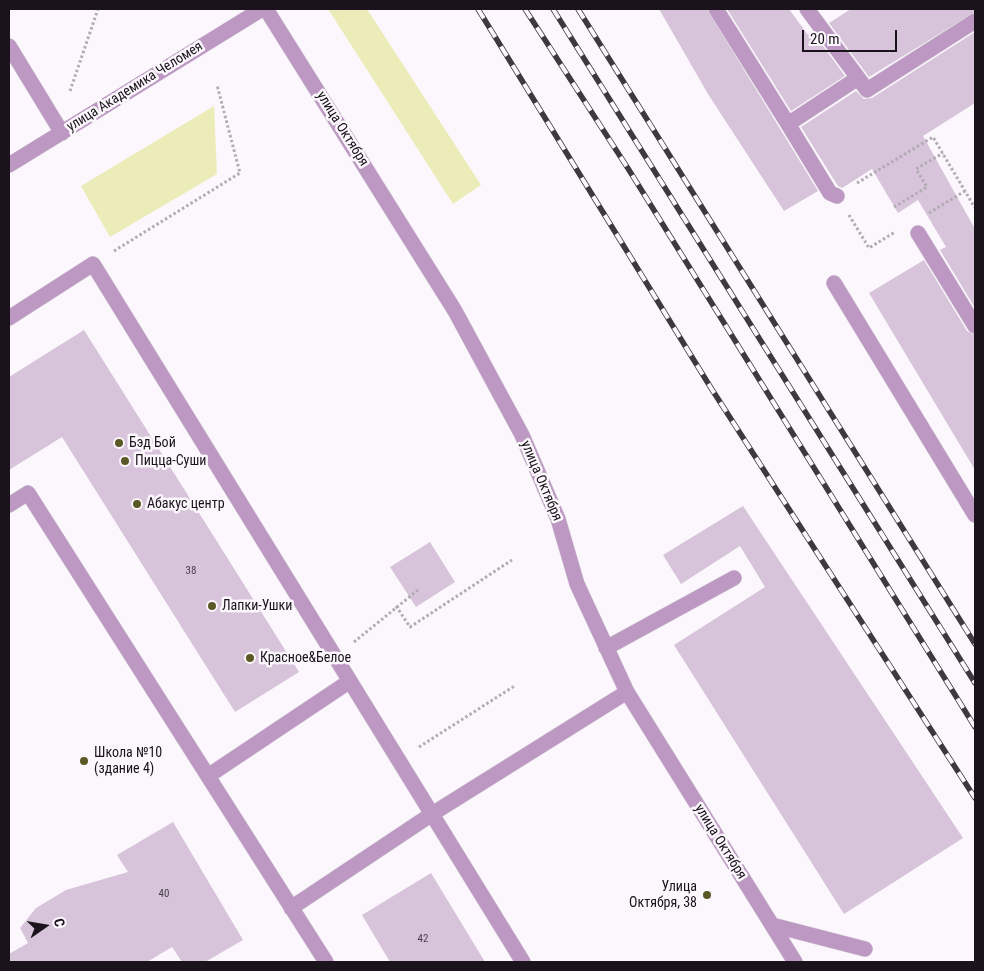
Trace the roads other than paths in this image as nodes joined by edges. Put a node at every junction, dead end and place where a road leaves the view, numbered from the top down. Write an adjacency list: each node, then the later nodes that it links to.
1 (262, 9): 9 (street, улица Академика Челомея)
2 (266, 9): 19 (street, улица Октября)
3 (716, 9): 8 (street)
4 (807, 9): 7 (street)
5 (975, 21): 7 (street)
6 (9, 46): 9 (street)
7 (858, 78): 8 (street)
8 (788, 124): 11 (street)
9 (62, 132): 10 (street, улица Академика Челомея)
10 (9, 165)
11 (837, 196)
12 (918, 233): 15 (street)
13 (834, 283): 17 (street)
14 (9, 318): 20 (street)
15 (975, 326)
16 (9, 505): 22 (street)
17 (975, 515)
18 (734, 578): 19 (street)
19 (606, 648): 21 (street, улица Октября)
20 (350, 681): 22 (street); 23 (street)
21 (627, 692): 23 (street); 25 (street, улица Октября)
22 (208, 776): 24 (street)
23 (432, 814): 24 (street); 28 (street)
24 (291, 908): 27 (street)
25 (772, 925): 26 (street); 29 (street, улица Октября)
26 (865, 948)
27 (326, 962)
28 (523, 962)
29 (795, 962)

